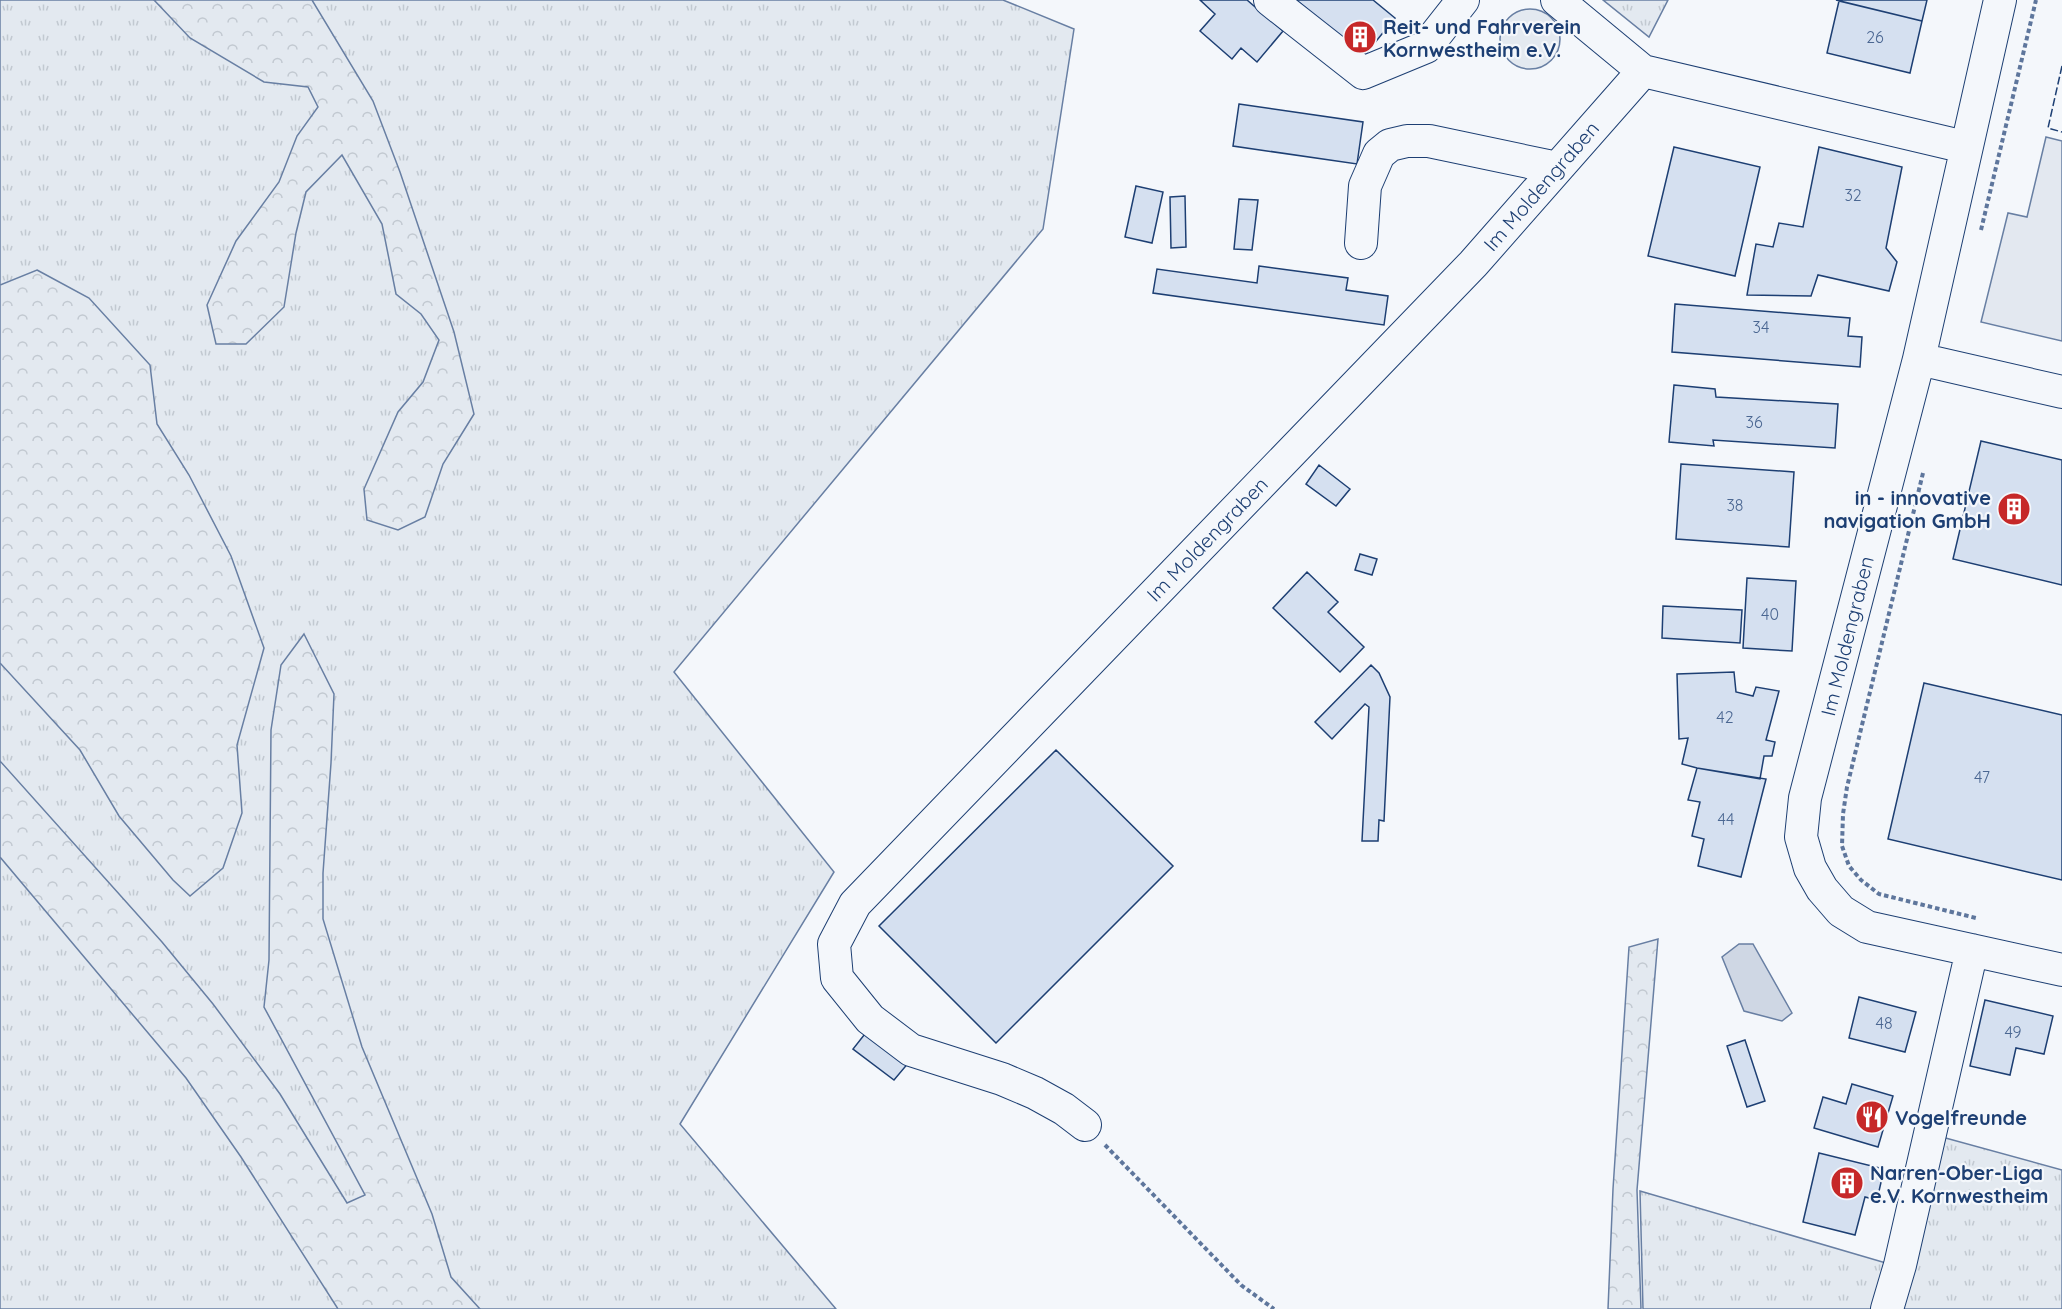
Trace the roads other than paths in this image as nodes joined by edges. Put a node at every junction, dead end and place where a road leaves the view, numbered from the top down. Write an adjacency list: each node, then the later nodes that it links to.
1 (1270, 0): 2 (street)
2 (1463, 0)
3 (1557, 0): 5 (street)
4 (2000, 0): 6 (street, Im Moldengraben)
5 (1642, 71): 6 (street); 7 (street, Im Moldengraben)
6 (1965, 147): 9 (street, Im Moldengraben)
7 (1557, 168): 8 (street); 13 (street, Im Moldengraben)
8 (1361, 243)
9 (1919, 359): 10 (street); 11 (street, Im Moldengraben)
10 (2062, 392)
11 (1972, 950): 12 (street, Im Moldengraben); 14 (street)
12 (2062, 970)
13 (1085, 1125)
14 (1887, 1309)

